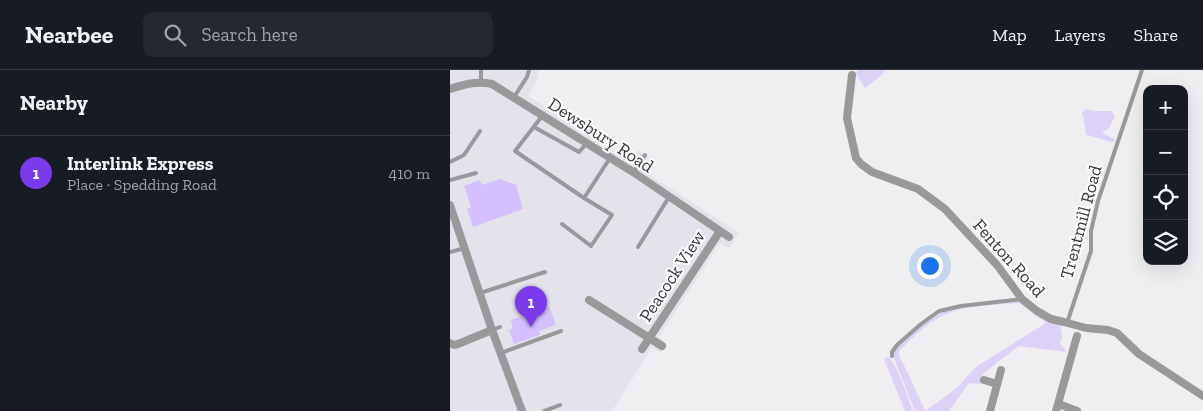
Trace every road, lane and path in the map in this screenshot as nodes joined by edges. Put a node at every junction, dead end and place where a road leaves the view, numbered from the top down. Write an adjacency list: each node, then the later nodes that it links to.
1 (481, 70): 5 (lane)
2 (529, 70): 7 (lane)
3 (1142, 70): 31 (lane, Trentmill Road)
4 (852, 75): 29 (street, Fenton Road)
5 (481, 82): 6 (street); 7 (street, Dewsbury Road)
6 (450, 89)
7 (514, 97): 8 (street, Dewsbury Road)
8 (542, 115): 9 (lane); 11 (street, Dewsbury Road)
9 (534, 126): 11 (lane); 19 (lane)
10 (480, 131): 14 (lane)
11 (587, 143): 13 (street, Dewsbury Road)
12 (645, 156): 15 (lane)
13 (610, 158): 15 (street, Dewsbury Road); 19 (lane)
14 (450, 162)
15 (633, 172): 18 (street, Dewsbury Road)
16 (476, 174): 17 (lane)
17 (450, 180)
18 (669, 197): 22 (street, Dewsbury Road); 24 (lane)
19 (584, 198): 21 (lane)
20 (450, 205): 25 (street)
21 (562, 224)
22 (720, 231): 23 (street, Dewsbury Road); 35 (street, Peacock View)
23 (729, 238)
24 (638, 247)
25 (465, 248): 26 (lane); 28 (street)
26 (450, 252)
27 (545, 272): 28 (lane)
28 (480, 294): 32 (street)
29 (1022, 299): 31 (street, Fenton Road); 40 (lane)
30 (589, 300): 35 (street, Peacock View)
31 (1067, 323): 44 (street, Fenton Road)
32 (496, 329): 36 (street); 39 (street)
33 (561, 331): 39 (lane)
34 (1077, 336): 46 (street)
35 (649, 338): 37 (street, Peacock View); 38 (street, Peacock View)
36 (450, 343)
37 (662, 346)
38 (642, 349)
39 (501, 353): 47 (street)
40 (892, 356)
41 (1001, 370): 43 (street)
42 (984, 380): 43 (street)
43 (997, 384): 49 (street)
44 (1203, 396)
45 (560, 405): 48 (lane)
46 (1058, 407): 50 (street)
47 (522, 411)
48 (544, 411)
49 (990, 411)
50 (1077, 411)

